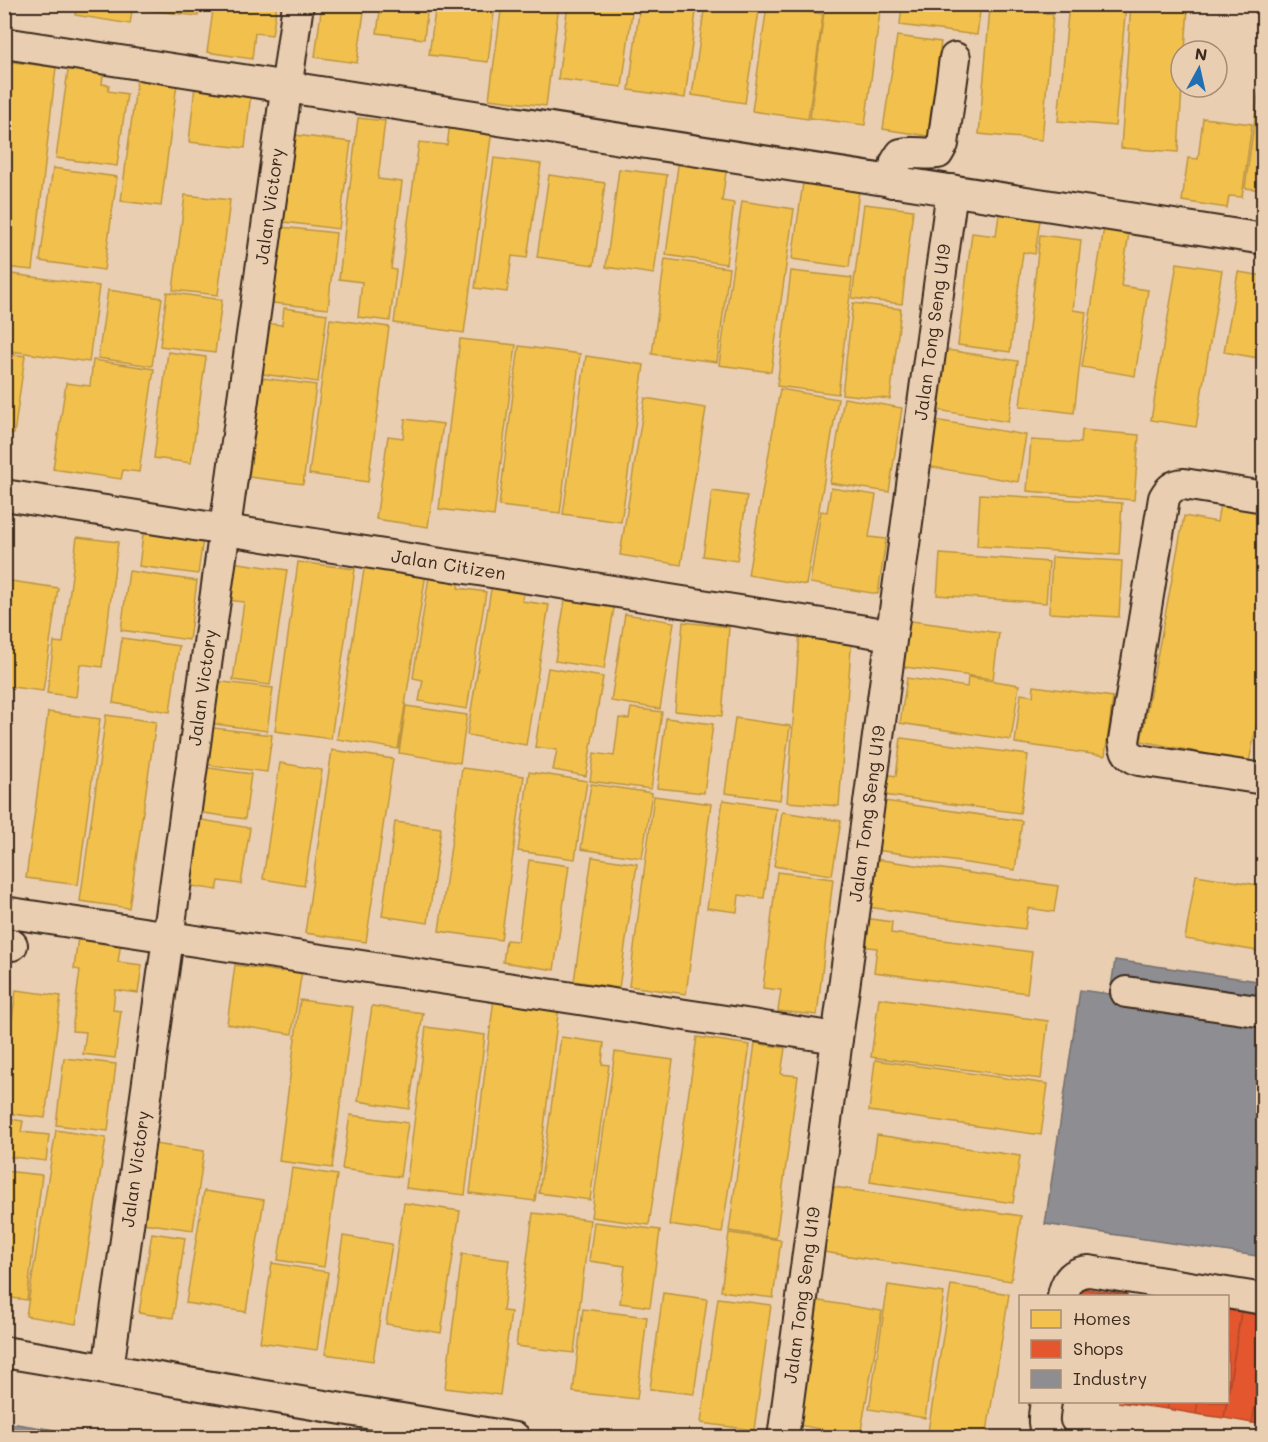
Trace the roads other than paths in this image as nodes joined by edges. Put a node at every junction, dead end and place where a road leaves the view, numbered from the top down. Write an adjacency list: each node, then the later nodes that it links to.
1 (298, 4): 4 (street, Jalan Victory)
2 (4, 43): 4 (street)
3 (955, 58): 5 (street)
4 (286, 87): 5 (street); 10 (street, Jalan Victory)
5 (892, 182): 6 (street)
6 (952, 190): 7 (street); 11 (street, Jalan Tong Seng U19)
7 (1263, 239)
8 (4, 495): 10 (street, Jalan Citizen)
9 (1263, 496): 12 (street)
10 (225, 530): 11 (street, Jalan Citizen); 14 (street, Jalan Victory)
11 (891, 635): 17 (street, Jalan Tong Seng U19)
12 (1263, 779)
13 (4, 912): 14 (street)
14 (168, 937): 17 (street); 21 (street, Jalan Victory)
15 (1126, 992): 16 (street)
16 (1263, 1012)
17 (837, 1038): 24 (street, Jalan Tong Seng U19)
18 (1063, 1295): 19 (street)
19 (1263, 1299)
20 (4, 1352): 21 (street)
21 (108, 1369): 23 (street)
22 (1046, 1403): 25 (street)
23 (515, 1437)
24 (783, 1437)
25 (1050, 1437)

